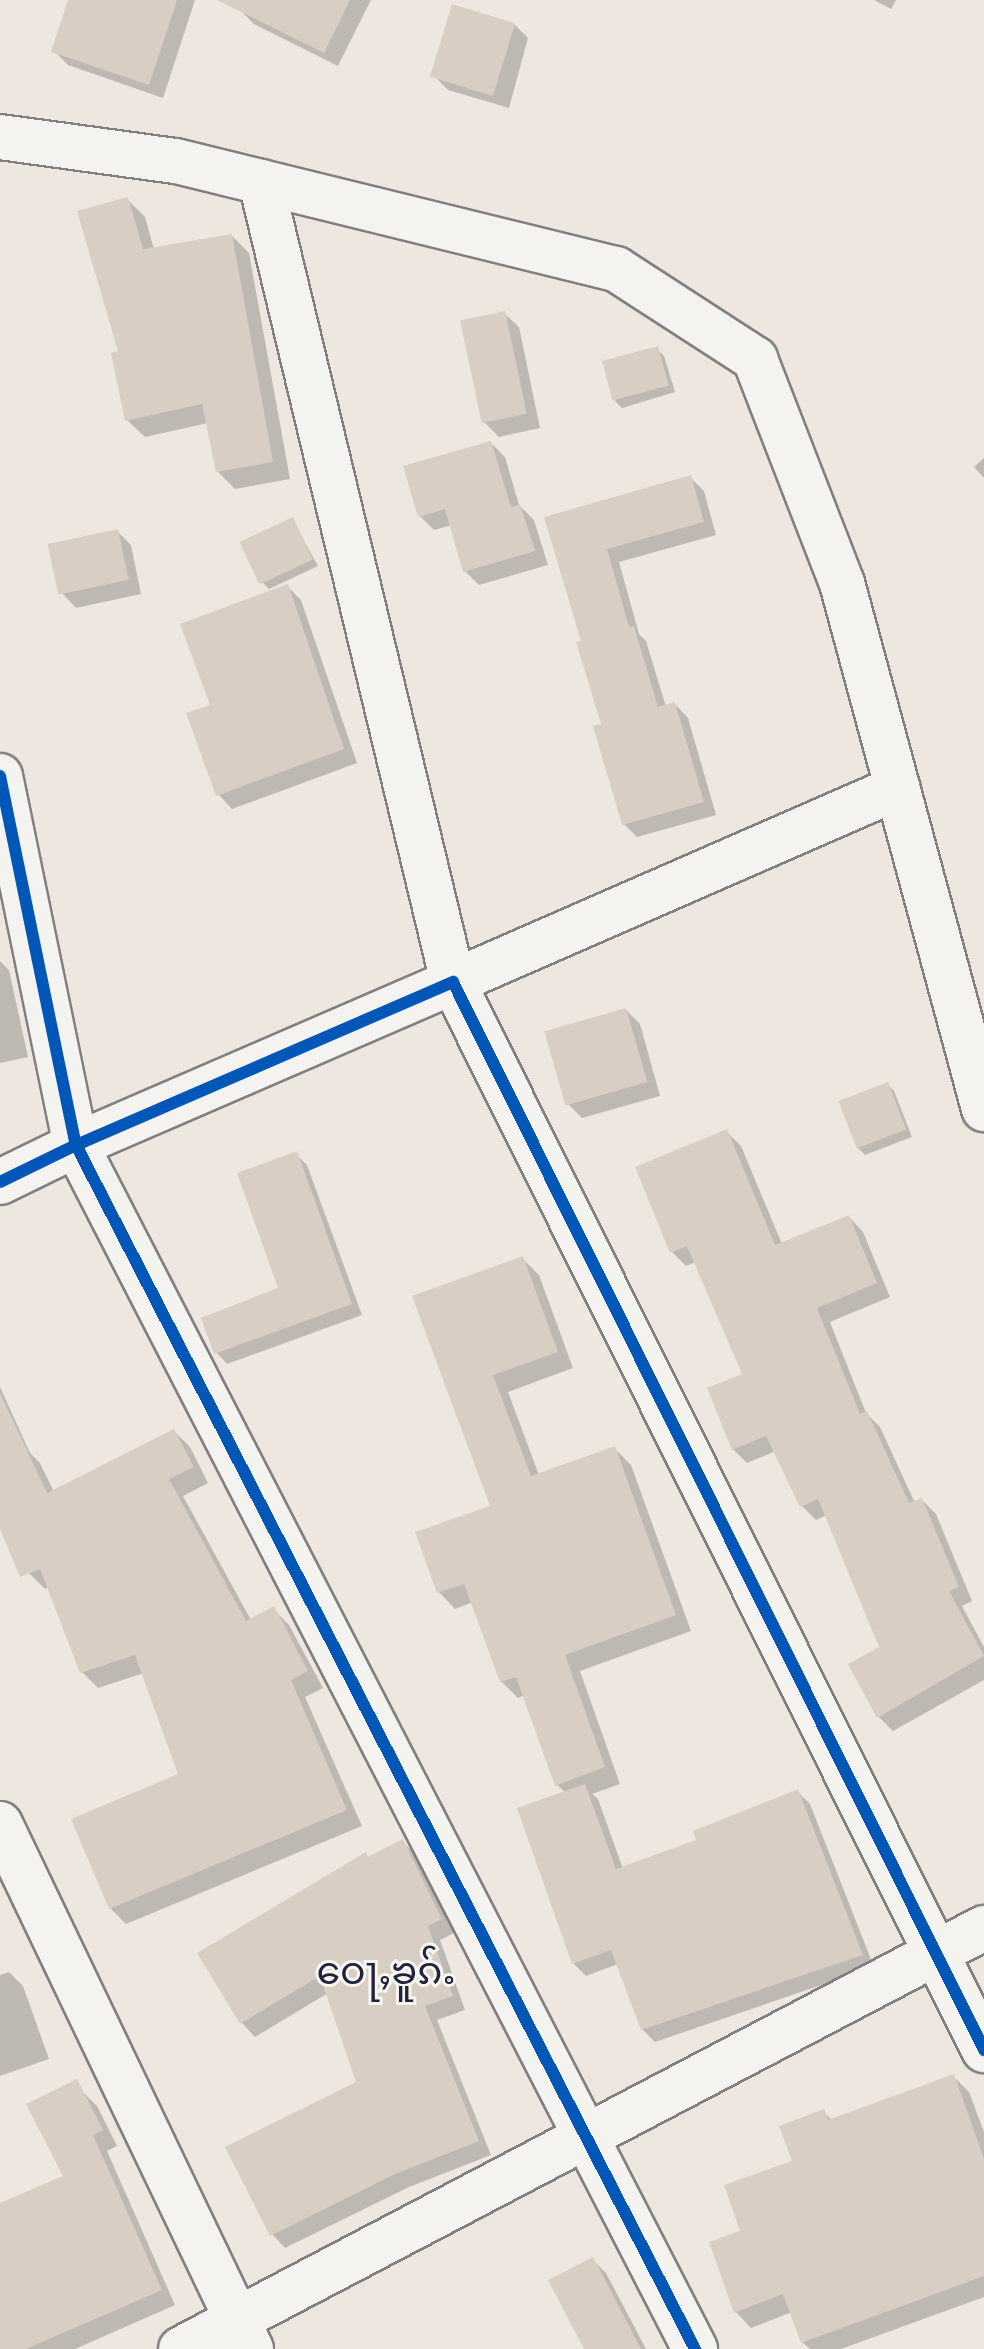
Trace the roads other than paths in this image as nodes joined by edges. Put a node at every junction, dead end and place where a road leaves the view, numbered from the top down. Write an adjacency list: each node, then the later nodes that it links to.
1 (0, 137): 2 (street)
2 (261, 182): 4 (street); 5 (street)
3 (0, 776): 7 (street)
4 (897, 788): 5 (street); 6 (street)
5 (453, 982): 7 (street); 11 (street)
6 (984, 1109)
7 (76, 1145): 8 (street); 13 (street)
8 (0, 1182)
9 (0, 1824): 14 (street)
10 (984, 1928): 11 (street)
11 (935, 1953): 12 (street); 13 (street)
12 (984, 2050)
13 (588, 2137): 14 (street); 16 (street)
14 (243, 2335): 15 (street)
15 (181, 2349)
16 (695, 2349)

